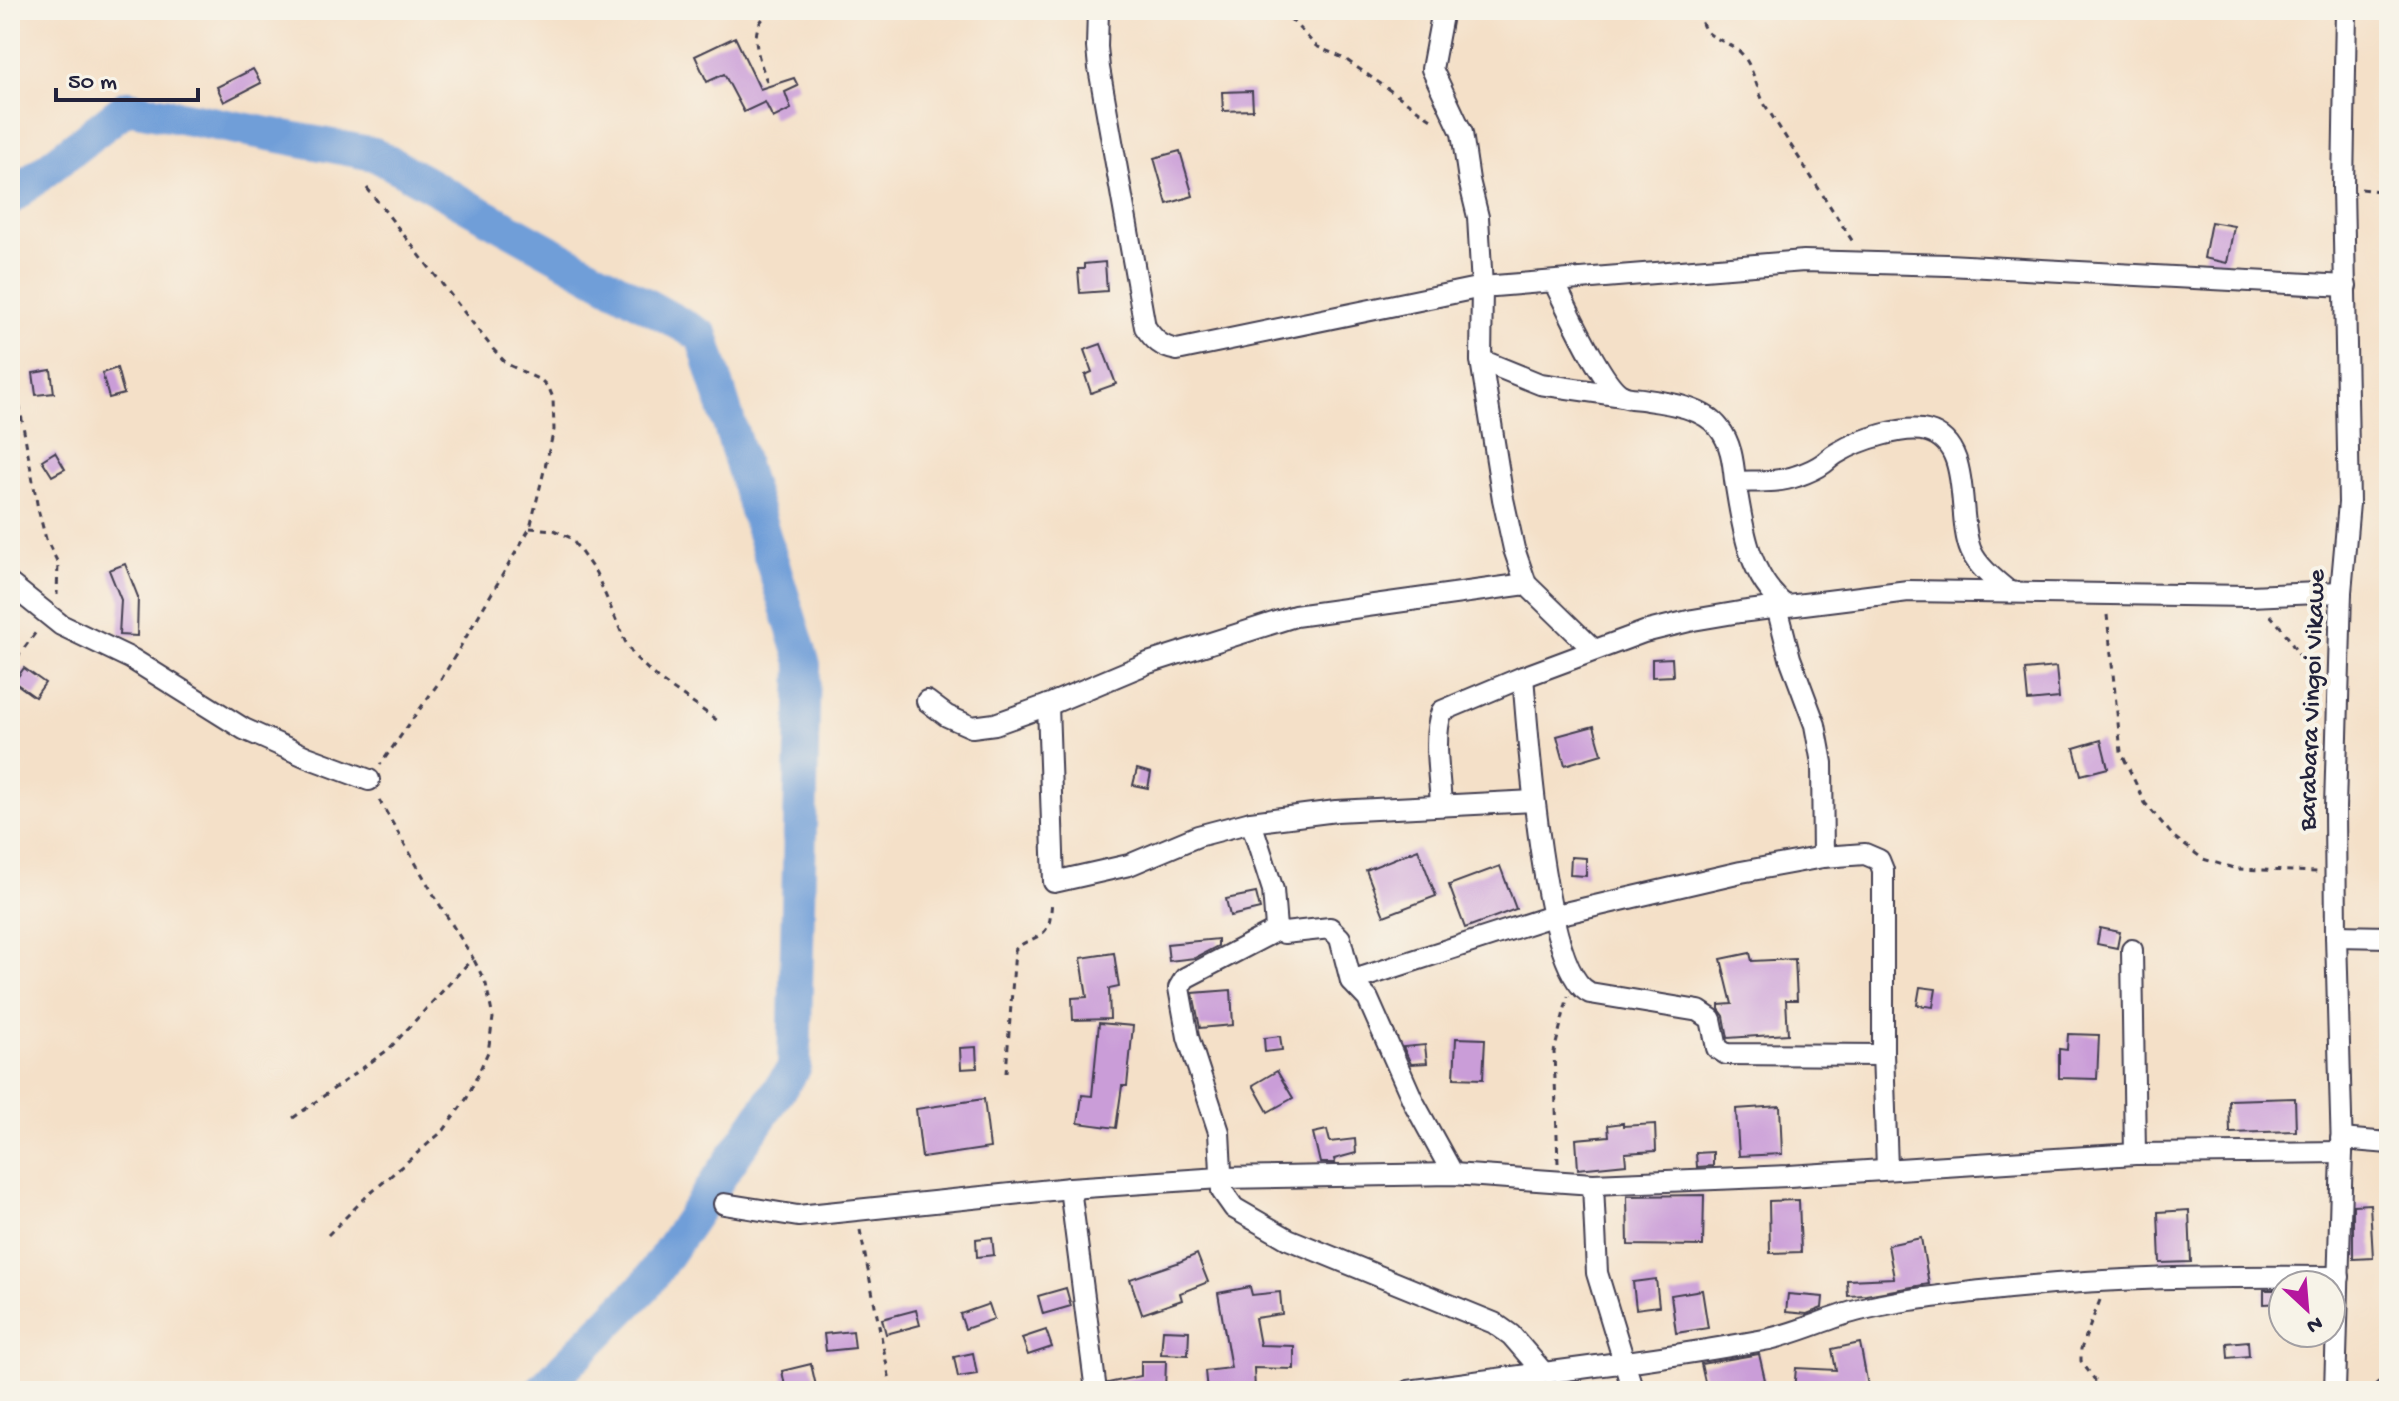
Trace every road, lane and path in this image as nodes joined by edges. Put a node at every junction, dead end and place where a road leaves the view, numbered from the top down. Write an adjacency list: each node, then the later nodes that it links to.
1 (770, 10): 7 (path)
2 (1098, 10): 15 (street)
3 (1282, 10): 8 (path)
4 (1443, 10): 8 (street)
5 (1701, 10): 12 (path)
6 (2346, 10): 9 (street, Barabara Vingoi Vikawe)
7 (767, 82)
8 (1464, 141): 15 (street)
9 (2343, 187): 11 (path); 14 (street, Barabara Vingoi Vikawe)
10 (367, 188): 20 (path)
11 (2389, 192)
12 (1866, 262): 13 (street); 14 (street)
13 (1554, 282): 15 (street); 18 (street)
14 (2346, 286): 24 (street, Barabara Vingoi Vikawe)
15 (1482, 287): 16 (street)
16 (1481, 360): 18 (street); 22 (street)
17 (15, 381): 28 (path)
18 (1623, 396): 19 (street)
19 (1736, 482): 23 (street); 27 (street)
20 (530, 528): 35 (path); 36 (path)
21 (10, 584): 28 (street)
22 (1526, 584): 29 (street); 33 (street)
23 (2008, 591): 25 (street); 27 (street)
24 (2341, 592): 26 (street); 34 (street, Barabara Vingoi Vikawe)
25 (2105, 595): 26 (street); 41 (path)
26 (2250, 596): 34 (path)
27 (1782, 607): 29 (street); 40 (street)
28 (52, 618): 30 (path); 36 (street)
29 (1594, 650): 31 (street)
30 (10, 667)
31 (1523, 677): 37 (street); 38 (street)
32 (927, 701): 33 (street)
33 (1048, 705): 42 (street)
34 (2336, 716): 41 (street, Barabara Vingoi Vikawe)
35 (721, 723)
36 (369, 780): 49 (path)
37 (1534, 801): 38 (street); 43 (street)
38 (1441, 805): 39 (street)
39 (1251, 822): 42 (street); 44 (street)
40 (1823, 857): 43 (street); 51 (street)
41 (2335, 873): 45 (street, Barabara Vingoi Vikawe)
42 (1054, 882): 52 (path)
43 (1552, 916): 48 (street); 50 (street)
44 (1277, 930): 50 (street); 59 (street)
45 (2336, 936): 46 (street); 55 (street, Barabara Vingoi Vikawe)
46 (2389, 937)
47 (2132, 950): 56 (street)
48 (1564, 953): 51 (street); 60 (path)
49 (473, 958): 53 (path); 65 (path)
50 (1351, 981): 58 (street)
51 (1883, 1055): 57 (street)
52 (1006, 1073)
53 (293, 1118)
54 (2389, 1143): 55 (street)
55 (2342, 1145): 56 (street); 66 (street, Barabara Vingoi Vikawe)
56 (2135, 1154): 57 (street)
57 (1887, 1168): 61 (street)
58 (1453, 1174): 59 (street); 60 (street)
59 (1220, 1178): 62 (street); 71 (street)
60 (1558, 1181): 61 (street)
61 (1593, 1184): 70 (street)
62 (1070, 1188): 64 (street); 73 (street)
63 (724, 1204): 64 (street)
64 (857, 1211): 72 (path)
65 (328, 1235)
66 (2339, 1269)
67 (2267, 1276): 68 (street)
68 (2107, 1281): 70 (street); 76 (path)
69 (2336, 1349): 77 (street, Barabara Vingoi Vikawe)
70 (1626, 1363): 71 (street); 75 (street)
71 (1543, 1372): 74 (street)
72 (892, 1391)
73 (1096, 1391)
74 (1409, 1391)
75 (1633, 1391)
76 (2103, 1391)
77 (2335, 1391)

